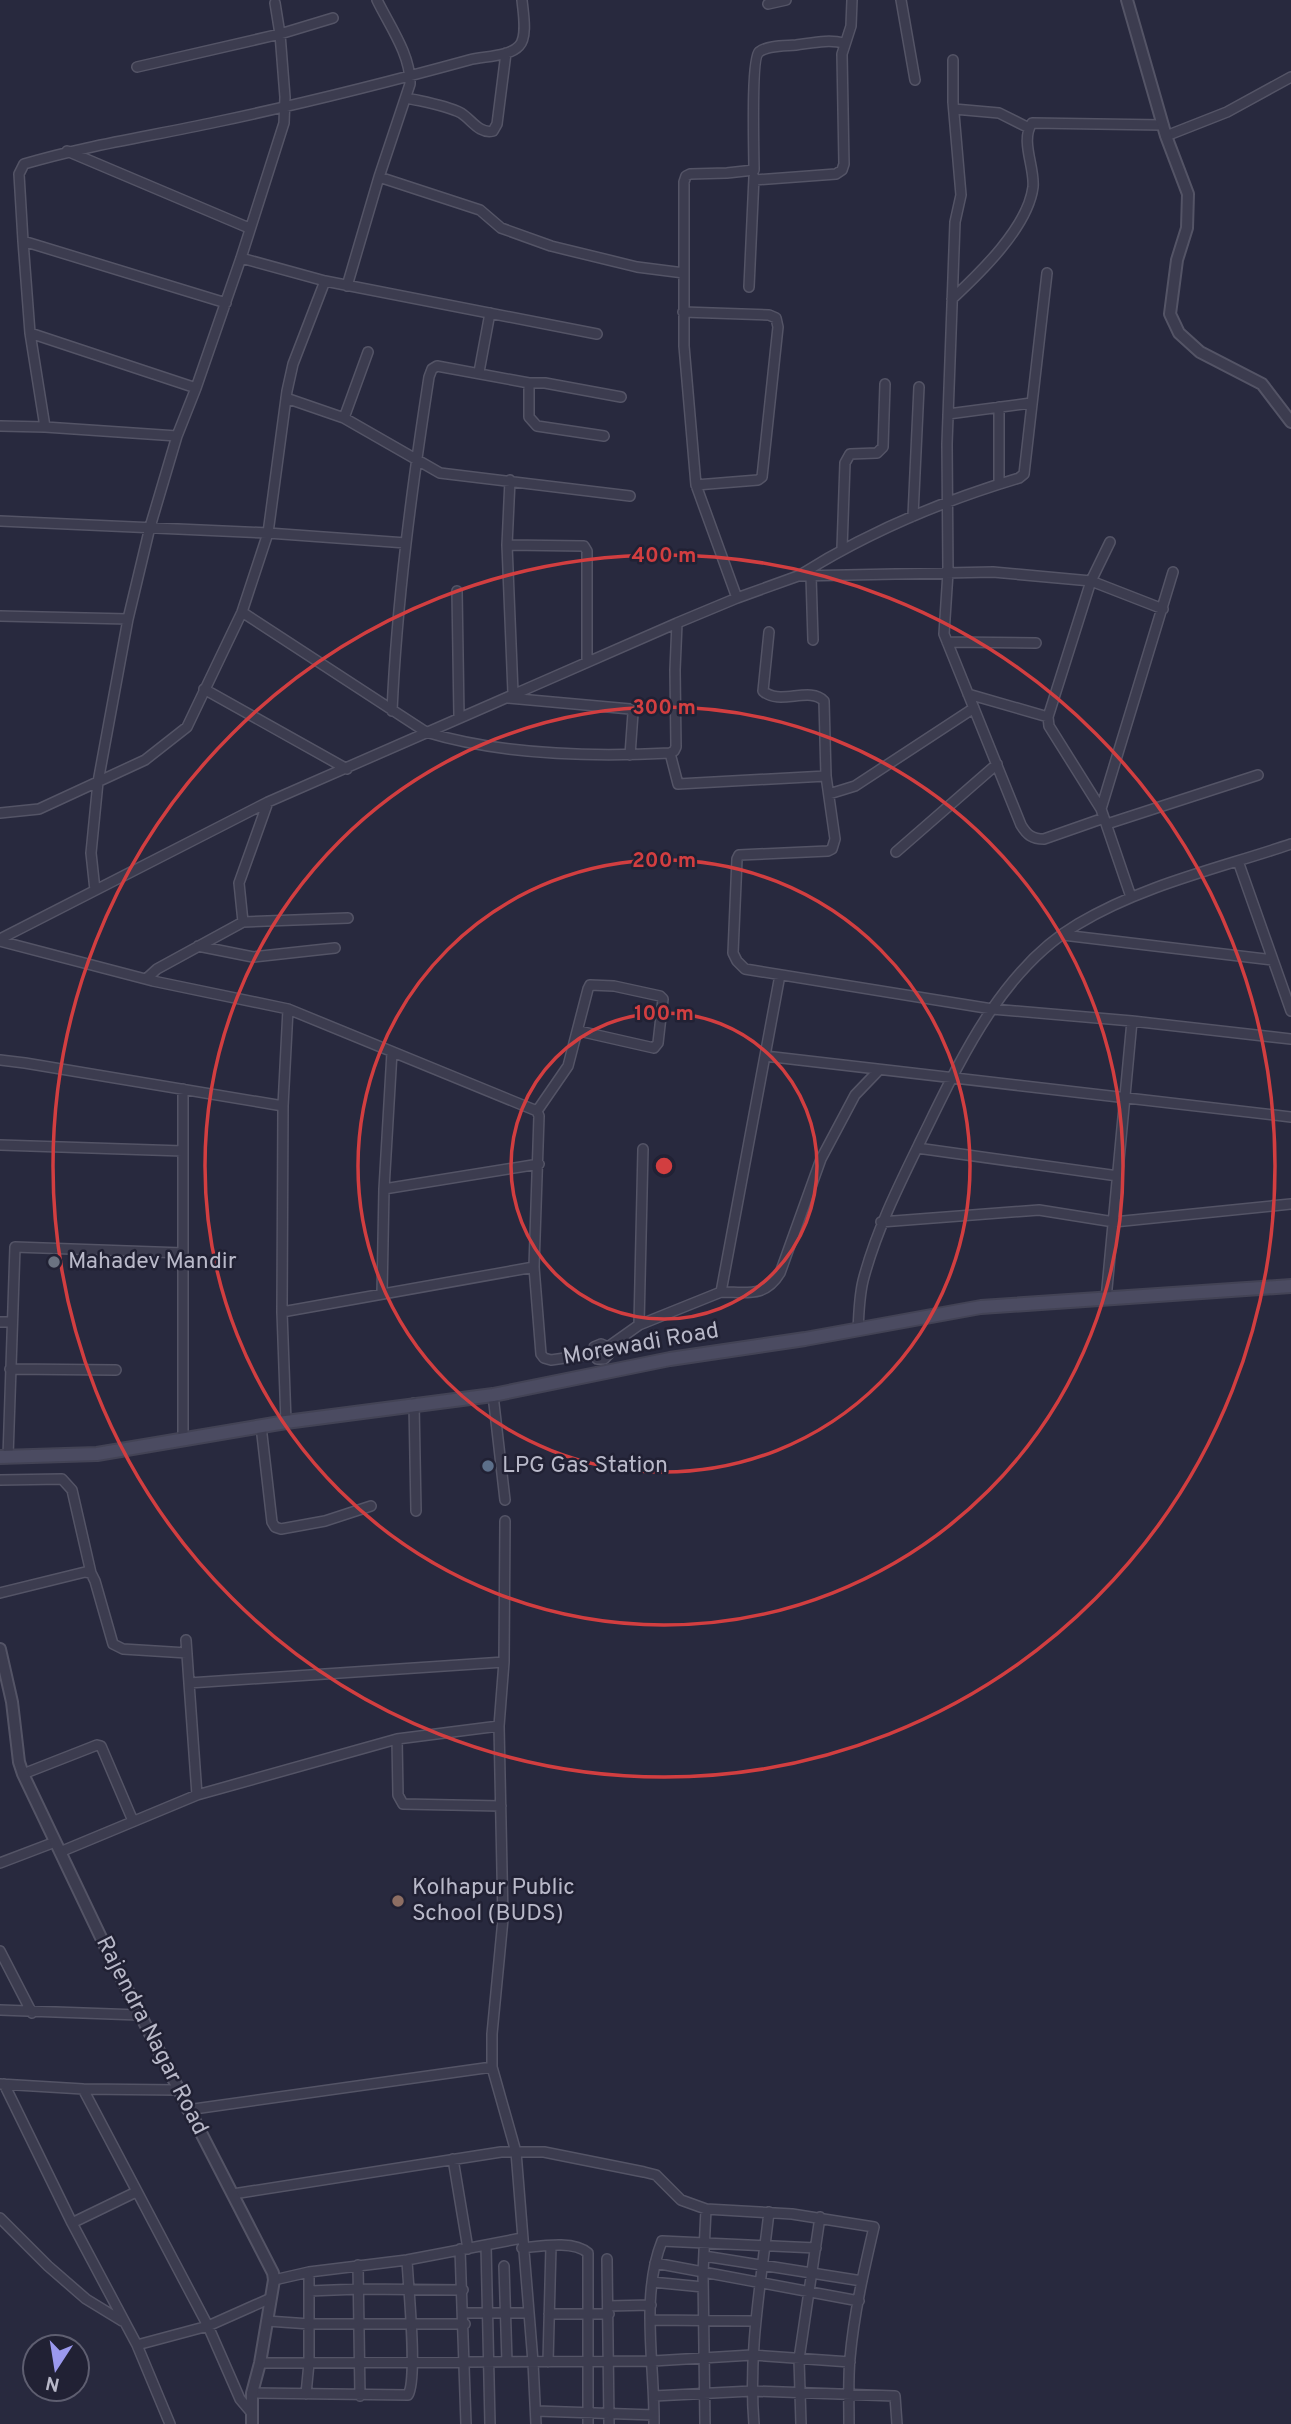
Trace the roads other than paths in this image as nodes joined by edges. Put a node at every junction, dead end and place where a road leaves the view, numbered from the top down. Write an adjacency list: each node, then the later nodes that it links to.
1 (377, 0): 15 (street)
2 (522, 0): 12 (street)
3 (786, 0): 8 (street)
4 (852, 0): 11 (street)
5 (901, 0): 17 (street)
6 (1127, 0): 22 (street)
7 (275, 3): 10 (street)
8 (768, 4)
9 (333, 18): 10 (street)
10 (281, 34): 14 (street); 19 (street)
11 (844, 43): 24 (street); 24 (street)
12 (506, 52): 15 (street); 18 (street)
13 (953, 60): 20 (street)
14 (137, 67)
15 (410, 77): 18 (street); 19 (street)
16 (1291, 77): 22 (street)
17 (915, 80)
18 (407, 98): 25 (street)
19 (286, 107): 23 (street); 26 (street)
20 (954, 109): 21 (street); 34 (street)
21 (1029, 128): 22 (street); 34 (street)
22 (1165, 130): 52 (street)
23 (68, 151): 26 (street); 27 (street)
24 (754, 175): 29 (street); 33 (street)
25 (379, 177): 29 (street); 32 (street)
26 (249, 228): 28 (street)
27 (23, 242): 35 (street); 38 (street)
28 (241, 258): 31 (street); 35 (street)
29 (684, 273): 36 (street)
30 (1047, 273): 48 (street)
31 (325, 281): 32 (street); 47 (street)
32 (347, 286): 37 (street)
33 (749, 287)
34 (952, 299): 50 (street)
35 (226, 303): 45 (street)
36 (683, 312): 60 (street); 60 (street)
37 (490, 313): 39 (street); 41 (street)
38 (30, 334): 45 (street); 54 (street)
39 (597, 334)
40 (368, 352): 51 (street)
41 (479, 372): 42 (street); 57 (street)
42 (529, 383): 46 (street); 56 (street)
43 (886, 384): 70 (street)
44 (919, 387): 63 (street)
45 (197, 388): 55 (street)
46 (621, 397)
47 (286, 398): 51 (street); 66 (street)
48 (1031, 403): 49 (street); 59 (street)
49 (999, 407): 50 (street); 59 (street)
50 (948, 414): 62 (street)
51 (344, 418): 57 (street)
52 (1291, 422)
53 (0, 426): 54 (street)
54 (45, 427): 55 (street)
55 (177, 436): 65 (street)
56 (604, 436)
57 (416, 459): 58 (street); 68 (street)
58 (510, 480): 61 (street); 69 (street)
59 (999, 484): 62 (street)
60 (696, 485): 77 (street)
61 (630, 496)
62 (948, 500): 63 (street); 71 (street)
63 (913, 516): 70 (street)
64 (0, 521): 65 (street)
65 (150, 527): 66 (street); 81 (street)
66 (268, 533): 68 (street); 79 (street)
67 (1110, 542): 75 (street)
68 (407, 543): 92 (street)
69 (507, 545): 87 (street); 90 (street)
70 (842, 549): 73 (street)
71 (948, 572): 74 (street); 75 (street); 85 (street)
72 (1173, 572): 78 (street)
73 (799, 576): 74 (street); 77 (street)
74 (811, 576): 84 (street)
75 (1091, 581): 78 (street); 94 (street)
76 (457, 591): 93 (street)
77 (737, 598): 82 (street)
78 (1163, 609): 106 (street)
79 (242, 612): 88 (street); 92 (street)
80 (0, 616): 81 (street)
81 (128, 619): 102 (street)
82 (677, 623): 87 (street); 96 (street)
83 (769, 632): 101 (street)
84 (813, 640)
85 (947, 642): 86 (street); 89 (street)
86 (1036, 643)
87 (587, 662): 90 (street)
88 (204, 688): 99 (street); 102 (street)
89 (968, 694): 91 (street); 94 (street)
90 (508, 696): 93 (street); 97 (street)
91 (974, 708): 98 (street); 103 (street)
92 (392, 711): 95 (street)
93 (459, 717): 95 (street)
94 (1048, 718): 106 (street)
95 (426, 732): 97 (street); 99 (street)
96 (670, 753): 97 (street); 101 (street)
97 (631, 755)
98 (997, 764): 106 (street); 108 (street)
99 (347, 769): 104 (street)
100 (1258, 775): 106 (street)
101 (826, 776): 103 (street)
102 (98, 782): 105 (street); 110 (street)
103 (829, 794): 119 (street)
104 (268, 802): 110 (street); 113 (street)
105 (0, 813)
106 (1104, 817): 111 (street)
107 (1291, 844): 109 (street)
108 (896, 852)
109 (1238, 861): 111 (street); 118 (street)
110 (95, 890): 115 (street)
111 (1131, 897): 114 (street)
112 (348, 918): 113 (street)
113 (243, 922): 116 (street)
114 (1063, 935): 118 (street); 122 (street)
115 (0, 940): 120 (street)
116 (198, 946): 117 (street); 120 (street)
117 (335, 948)
118 (1273, 960): 123 (street)
119 (780, 975): 122 (street); 128 (street)
120 (146, 979): 121 (street)
121 (288, 1009): 127 (street); 134 (street)
122 (992, 1009): 124 (street); 131 (street)
123 (1291, 1011)
124 (1132, 1021): 126 (street); 133 (street)
125 (579, 1031): 125 (street); 135 (street)
126 (1291, 1039)
127 (391, 1052): 135 (street); 143 (street)
128 (765, 1056): 130 (street); 150 (street)
129 (0, 1060): 132 (street)
130 (880, 1070): 131 (street); 150 (street)
131 (952, 1076): 133 (street); 138 (street)
132 (183, 1089): 134 (street); 140 (street)
133 (1125, 1099): 136 (street); 142 (street)
134 (283, 1106): 153 (street)
135 (537, 1111): 141 (street)
136 (1291, 1117)
137 (0, 1146): 140 (street)
138 (917, 1148): 142 (street); 145 (street)
139 (643, 1149): 156 (street)
140 (183, 1151): 147 (street)
141 (539, 1164): 143 (street); 148 (street)
142 (1118, 1176): 146 (street)
143 (384, 1189): 151 (street)
144 (1291, 1204): 146 (street)
145 (881, 1222): 146 (street); 157 (street)
146 (1114, 1222): 152 (street)
147 (183, 1253): 155 (street); 167 (street)
148 (534, 1267): 151 (street); 159 (street)
149 (1291, 1286): 152 (main road, Morewadi Road)
150 (720, 1292): 156 (street)
151 (383, 1294): 153 (street)
152 (1106, 1299): 157 (main road, Morewadi Road)
153 (282, 1312): 165 (street)
154 (0, 1322): 155 (street)
155 (12, 1322): 161 (street)
156 (639, 1325): 158 (street)
157 (858, 1330): 160 (main road, Morewadi Road)
158 (608, 1347): 159 (street); 160 (street)
159 (593, 1354): 160 (street)
160 (607, 1365): 163 (main road, Morewadi Road)
161 (10, 1369): 162 (street); 168 (street)
162 (116, 1370)
163 (493, 1395): 164 (main road, Morewadi Road); 170 (street)
164 (414, 1404): 165 (main road, Morewadi Road); 172 (street)
165 (286, 1422): 166 (main road, Morewadi Road)
166 (261, 1426): 167 (main road, Morewadi Road); 171 (street)
167 (183, 1439): 168 (main road, Morewadi Road)
168 (4, 1457)
169 (0, 1480): 174 (street)
170 (505, 1500)
171 (371, 1506)
172 (416, 1511)
173 (505, 1521): 179 (street)
174 (91, 1573): 175 (street); 178 (street)
175 (0, 1593)
176 (186, 1640): 178 (street)
177 (0, 1649): 183 (street, Rajendra Nagar Road)
178 (187, 1653): 180 (street)
179 (504, 1662): 180 (street); 181 (street)
180 (189, 1683): 184 (street)
181 (499, 1726): 182 (street); 185 (street)
182 (397, 1740): 184 (street); 185 (street)
183 (23, 1774): 186 (street); 187 (street, Rajendra Nagar Road)
184 (197, 1795): 186 (street)
185 (501, 1806): 193 (street)
186 (133, 1821): 187 (street)
187 (57, 1847): 188 (street); 192 (street, Rajendra Nagar Road)
188 (0, 1863)
189 (0, 1951): 191 (street)
190 (0, 2010): 191 (street)
191 (32, 2013): 192 (street)
192 (139, 2015): 196 (street, Rajendra Nagar Road)
193 (492, 2067): 197 (street); 198 (street)
194 (2, 2084): 195 (street); 206 (street)
195 (83, 2089): 196 (street); 200 (street)
196 (178, 2090): 197 (street, Rajendra Nagar Road)
197 (187, 2110): 201 (street, Rajendra Nagar Road)
198 (516, 2152): 199 (street); 202 (street); 207 (street)
199 (453, 2159): 201 (street); 213 (street)
200 (136, 2192): 206 (street); 253 (street)
201 (233, 2194): 224 (street, Rajendra Nagar Road)
202 (706, 2209): 203 (street); 208 (street)
203 (769, 2212): 204 (street); 210 (street)
204 (820, 2217): 212 (street); 225 (street)
205 (0, 2218): 247 (street)
206 (72, 2223): 247 (street)
207 (522, 2243): 209 (street); 211 (street); 241 (street)
208 (704, 2244): 210 (street); 214 (street); 217 (street)
209 (486, 2245): 213 (street); 239 (street)
210 (765, 2245): 212 (street); 218 (street)
211 (551, 2246): 242 (street); 243 (street)
212 (816, 2248): 223 (street)
213 (464, 2249): 216 (street); 231 (street)
214 (704, 2256): 218 (street); 222 (street)
215 (607, 2259): 237 (street)
216 (407, 2260): 219 (street); 230 (street)
217 (655, 2263): 222 (street); 226 (street)
218 (763, 2264): 223 (street); 227 (street)
219 (358, 2266): 221 (street); 229 (street)
220 (504, 2266): 240 (street)
221 (309, 2272): 224 (street); 232 (street)
222 (703, 2273): 227 (street); 228 (street)
223 (812, 2275): 225 (street); 233 (street)
224 (274, 2280): 234 (street)
225 (862, 2281): 235 (street)
226 (652, 2282): 228 (street); 236 (street)
227 (760, 2283): 233 (street); 248 (street)
228 (704, 2287): 245 (street)
229 (359, 2289): 230 (street); 232 (street); 249 (street)
230 (408, 2289): 231 (street); 250 (street)
231 (463, 2290): 238 (street)
232 (309, 2291): 251 (street)
233 (810, 2293): 235 (street); 257 (street)
234 (271, 2298): 246 (street); 253 (street)
235 (859, 2301): 268 (street)
236 (651, 2305): 237 (street); 244 (street)
237 (608, 2310): 243 (street); 259 (street)
238 (464, 2313): 239 (street); 252 (street)
239 (488, 2313): 240 (street); 264 (street)
240 (505, 2313): 241 (street); 265 (street)
241 (529, 2313): 266 (street)
242 (549, 2314): 243 (street); 267 (street)
243 (587, 2314): 258 (street)
244 (651, 2320): 245 (street); 260 (street)
245 (704, 2320): 248 (street); 256 (street)
246 (267, 2321): 251 (street); 269 (street)
247 (124, 2322): 254 (street)
248 (754, 2322): 255 (street)
249 (359, 2323): 250 (street); 251 (street); 261 (street)
250 (410, 2323): 252 (street); 262 (street)
251 (310, 2324): 270 (street)
252 (465, 2324): 263 (street)
253 (208, 2326): 254 (street); 279 (street)
254 (137, 2345): 284 (street)
255 (752, 2355): 256 (street); 257 (street); 271 (street)
256 (704, 2357): 260 (street); 274 (street)
257 (799, 2359): 268 (street); 272 (street)
258 (587, 2361): 259 (street); 267 (street); 281 (street)
259 (610, 2361): 260 (street); 282 (street)
260 (653, 2361): 278 (street)
261 (361, 2362): 262 (street); 270 (street); 277 (street)
262 (413, 2362): 263 (street); 277 (street)
263 (465, 2362): 264 (street); 286 (street)
264 (488, 2362): 265 (street); 287 (street)
265 (507, 2362): 266 (street)
266 (534, 2362): 267 (street); 280 (street)
267 (548, 2362)
268 (850, 2362): 275 (street)
269 (260, 2363): 270 (street); 273 (street)
270 (309, 2363): 276 (street)
271 (752, 2391): 272 (street); 274 (street); 292 (street)
272 (801, 2392): 275 (street); 293 (street)
273 (252, 2393): 276 (street); 279 (street)
274 (704, 2393): 278 (street); 291 (street)
275 (849, 2393): 294 (street); 295 (street)
276 (306, 2394): 277 (street)
277 (360, 2396)
278 (654, 2396): 283 (street)
279 (251, 2412): 285 (street)
280 (536, 2412): 281 (street); 288 (street)
281 (588, 2412): 282 (street); 289 (street)
282 (610, 2413): 283 (street); 290 (street)
283 (654, 2419)
284 (170, 2424)
285 (252, 2424)
286 (466, 2424)
287 (490, 2424)
288 (536, 2424)
289 (588, 2424)
290 (609, 2424)
291 (705, 2424)
292 (754, 2424)
293 (801, 2424)
294 (849, 2424)
295 (897, 2424)

